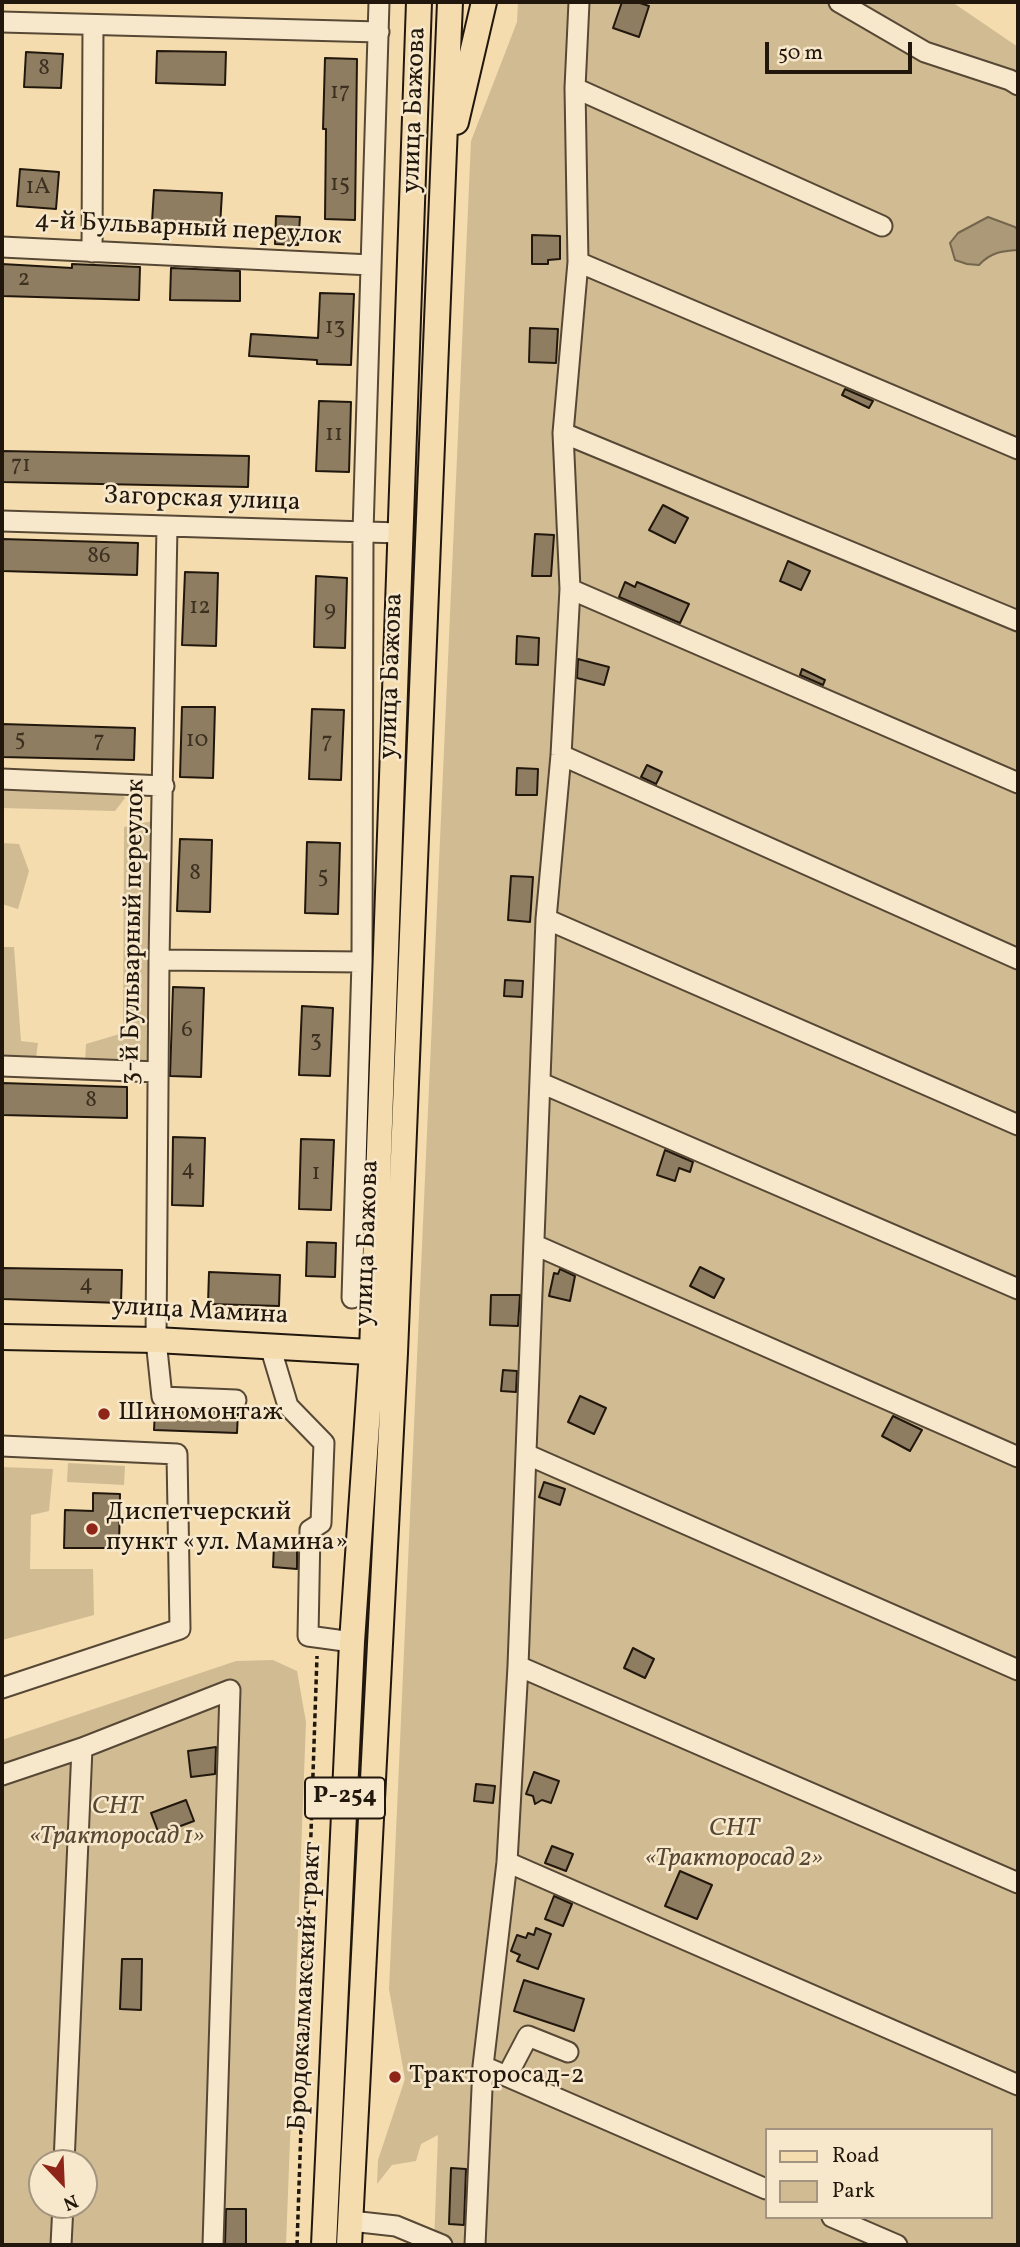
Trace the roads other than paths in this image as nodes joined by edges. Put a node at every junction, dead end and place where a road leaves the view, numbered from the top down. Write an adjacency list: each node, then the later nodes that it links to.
1 (380, 2): 9 (street)
2 (419, 2): 23 (main road, улица Бажова)
3 (450, 2): 12 (main road, улица Бажова)
4 (484, 2): 12 (main road)
5 (579, 2): 11 (street)
6 (839, 2): 10 (street)
7 (2, 22): 8 (street)
8 (93, 24): 9 (street); 15 (street)
9 (379, 32): 17 (street)
10 (1018, 85)
11 (575, 88): 13 (street); 16 (street)
12 (442, 184): 44 (main road, улица Бажова)
13 (882, 226)
14 (2, 247): 15 (street, 4-й Бульварный переулок)
15 (92, 252): 17 (street, 4-й Бульварный переулок)
16 (578, 262): 18 (street); 19 (street)
17 (371, 265): 22 (street)
18 (563, 433): 24 (street); 25 (street)
19 (1018, 449)
20 (2, 521): 21 (street, Загорская улица)
21 (167, 526): 22 (street, Загорская улица); 29 (street, 3-й Бульварный переулок)
22 (363, 532): 23 (street, Загорская улица); 33 (street)
23 (400, 533): 44 (main road, улица Бажова)
24 (569, 589): 26 (street); 28 (street)
25 (1018, 621)
26 (562, 755): 30 (street); 31 (street)
27 (2, 779): 29 (street)
28 (1018, 783)
29 (164, 786): 32 (street, 3-й Бульварный переулок)
30 (546, 919): 36 (street); 37 (street)
31 (1018, 959)
32 (159, 960): 33 (street); 35 (street, 3-й Бульварный переулок)
33 (362, 962): 40 (street)
34 (2, 1066): 35 (street)
35 (158, 1072): 42 (street, 3-й Бульварный переулок)
36 (541, 1083): 38 (street); 39 (street)
37 (1018, 1125)
38 (535, 1245): 47 (street); 48 (street)
39 (1018, 1289)
40 (352, 1298)
41 (2, 1336): 42 (main road, улица Мамина)
42 (156, 1339): 43 (main road, улица Мамина); 45 (street, 3-й Бульварный переулок)
43 (270, 1346): 44 (main road, улица Мамина); 49 (street)
44 (383, 1352): 49 (main road, Бродокалмакский тракт / Р-254); 65 (main road, Р-254)
45 (236, 1400)
46 (2, 1447): 52 (street)
47 (528, 1455): 50 (street); 51 (street)
48 (1018, 1458)
49 (352, 1642): 68 (main road, Бродокалмакский тракт / Р-254)
50 (519, 1666): 55 (street); 56 (street)
51 (1018, 1670)
52 (2, 1688)
53 (82, 1748): 54 (street); 61 (street); 67 (street)
54 (2, 1775)
55 (507, 1862): 58 (street); 60 (street)
56 (1018, 1883)
57 (568, 2052): 59 (street)
58 (483, 2066): 59 (street); 70 (street)
59 (507, 2076): 62 (street)
60 (1018, 2085)
61 (65, 2149)
62 (764, 2188)
63 (62, 2219): 66 (street)
64 (837, 2219): 71 (street)
65 (350, 2233): 69 (street)
66 (61, 2245)
67 (213, 2245)
68 (324, 2245)
69 (442, 2245)
70 (475, 2245)
71 (897, 2245)

